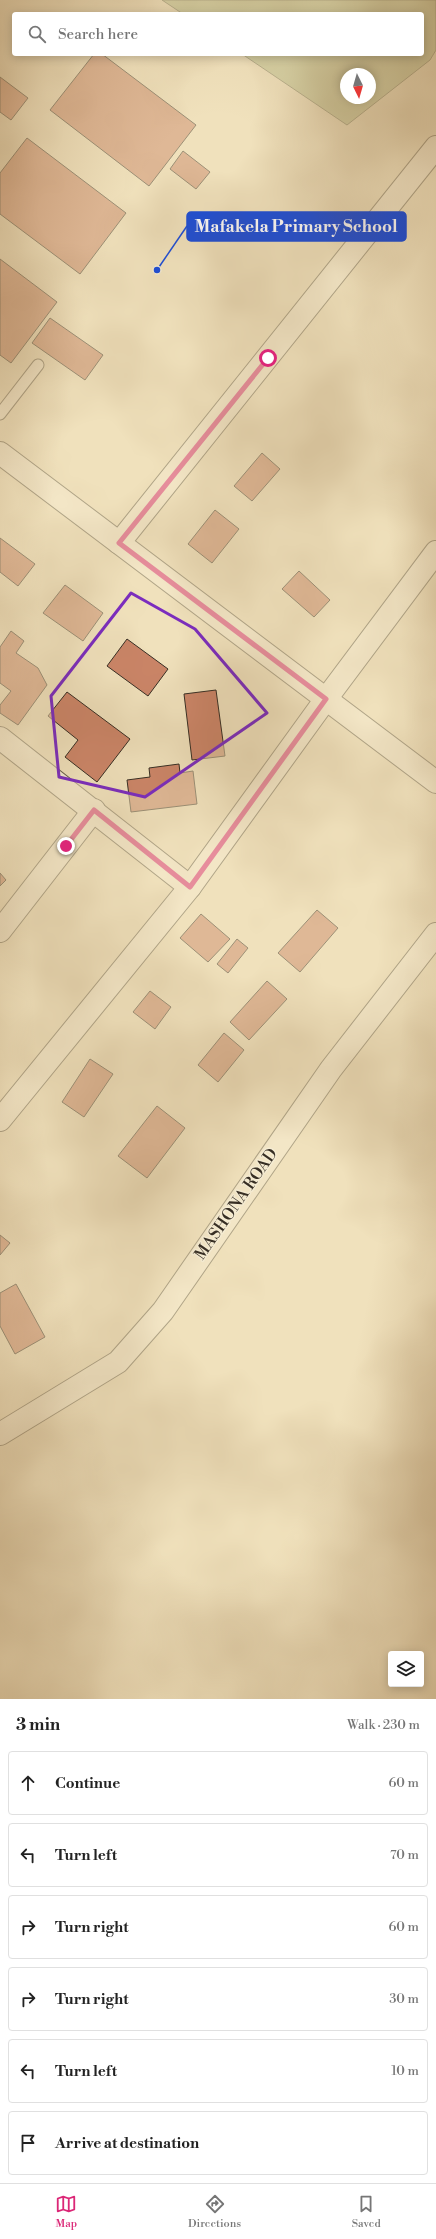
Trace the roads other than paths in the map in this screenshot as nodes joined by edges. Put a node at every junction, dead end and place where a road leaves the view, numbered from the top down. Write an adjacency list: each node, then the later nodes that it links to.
1 (436, 147): 5 (street)
2 (38, 365): 3 (lane)
3 (0, 414)
4 (0, 453): 5 (street)
5 (119, 543): 7 (street)
6 (436, 552): 7 (street)
7 (326, 699): 9 (street); 11 (street)
8 (0, 738): 10 (street)
9 (436, 782)
10 (94, 810): 11 (street); 12 (street)
11 (190, 887): 14 (street)
12 (0, 930)
13 (436, 934): 15 (street, MASHONA ROAD)
14 (0, 1120)
15 (0, 1434)

